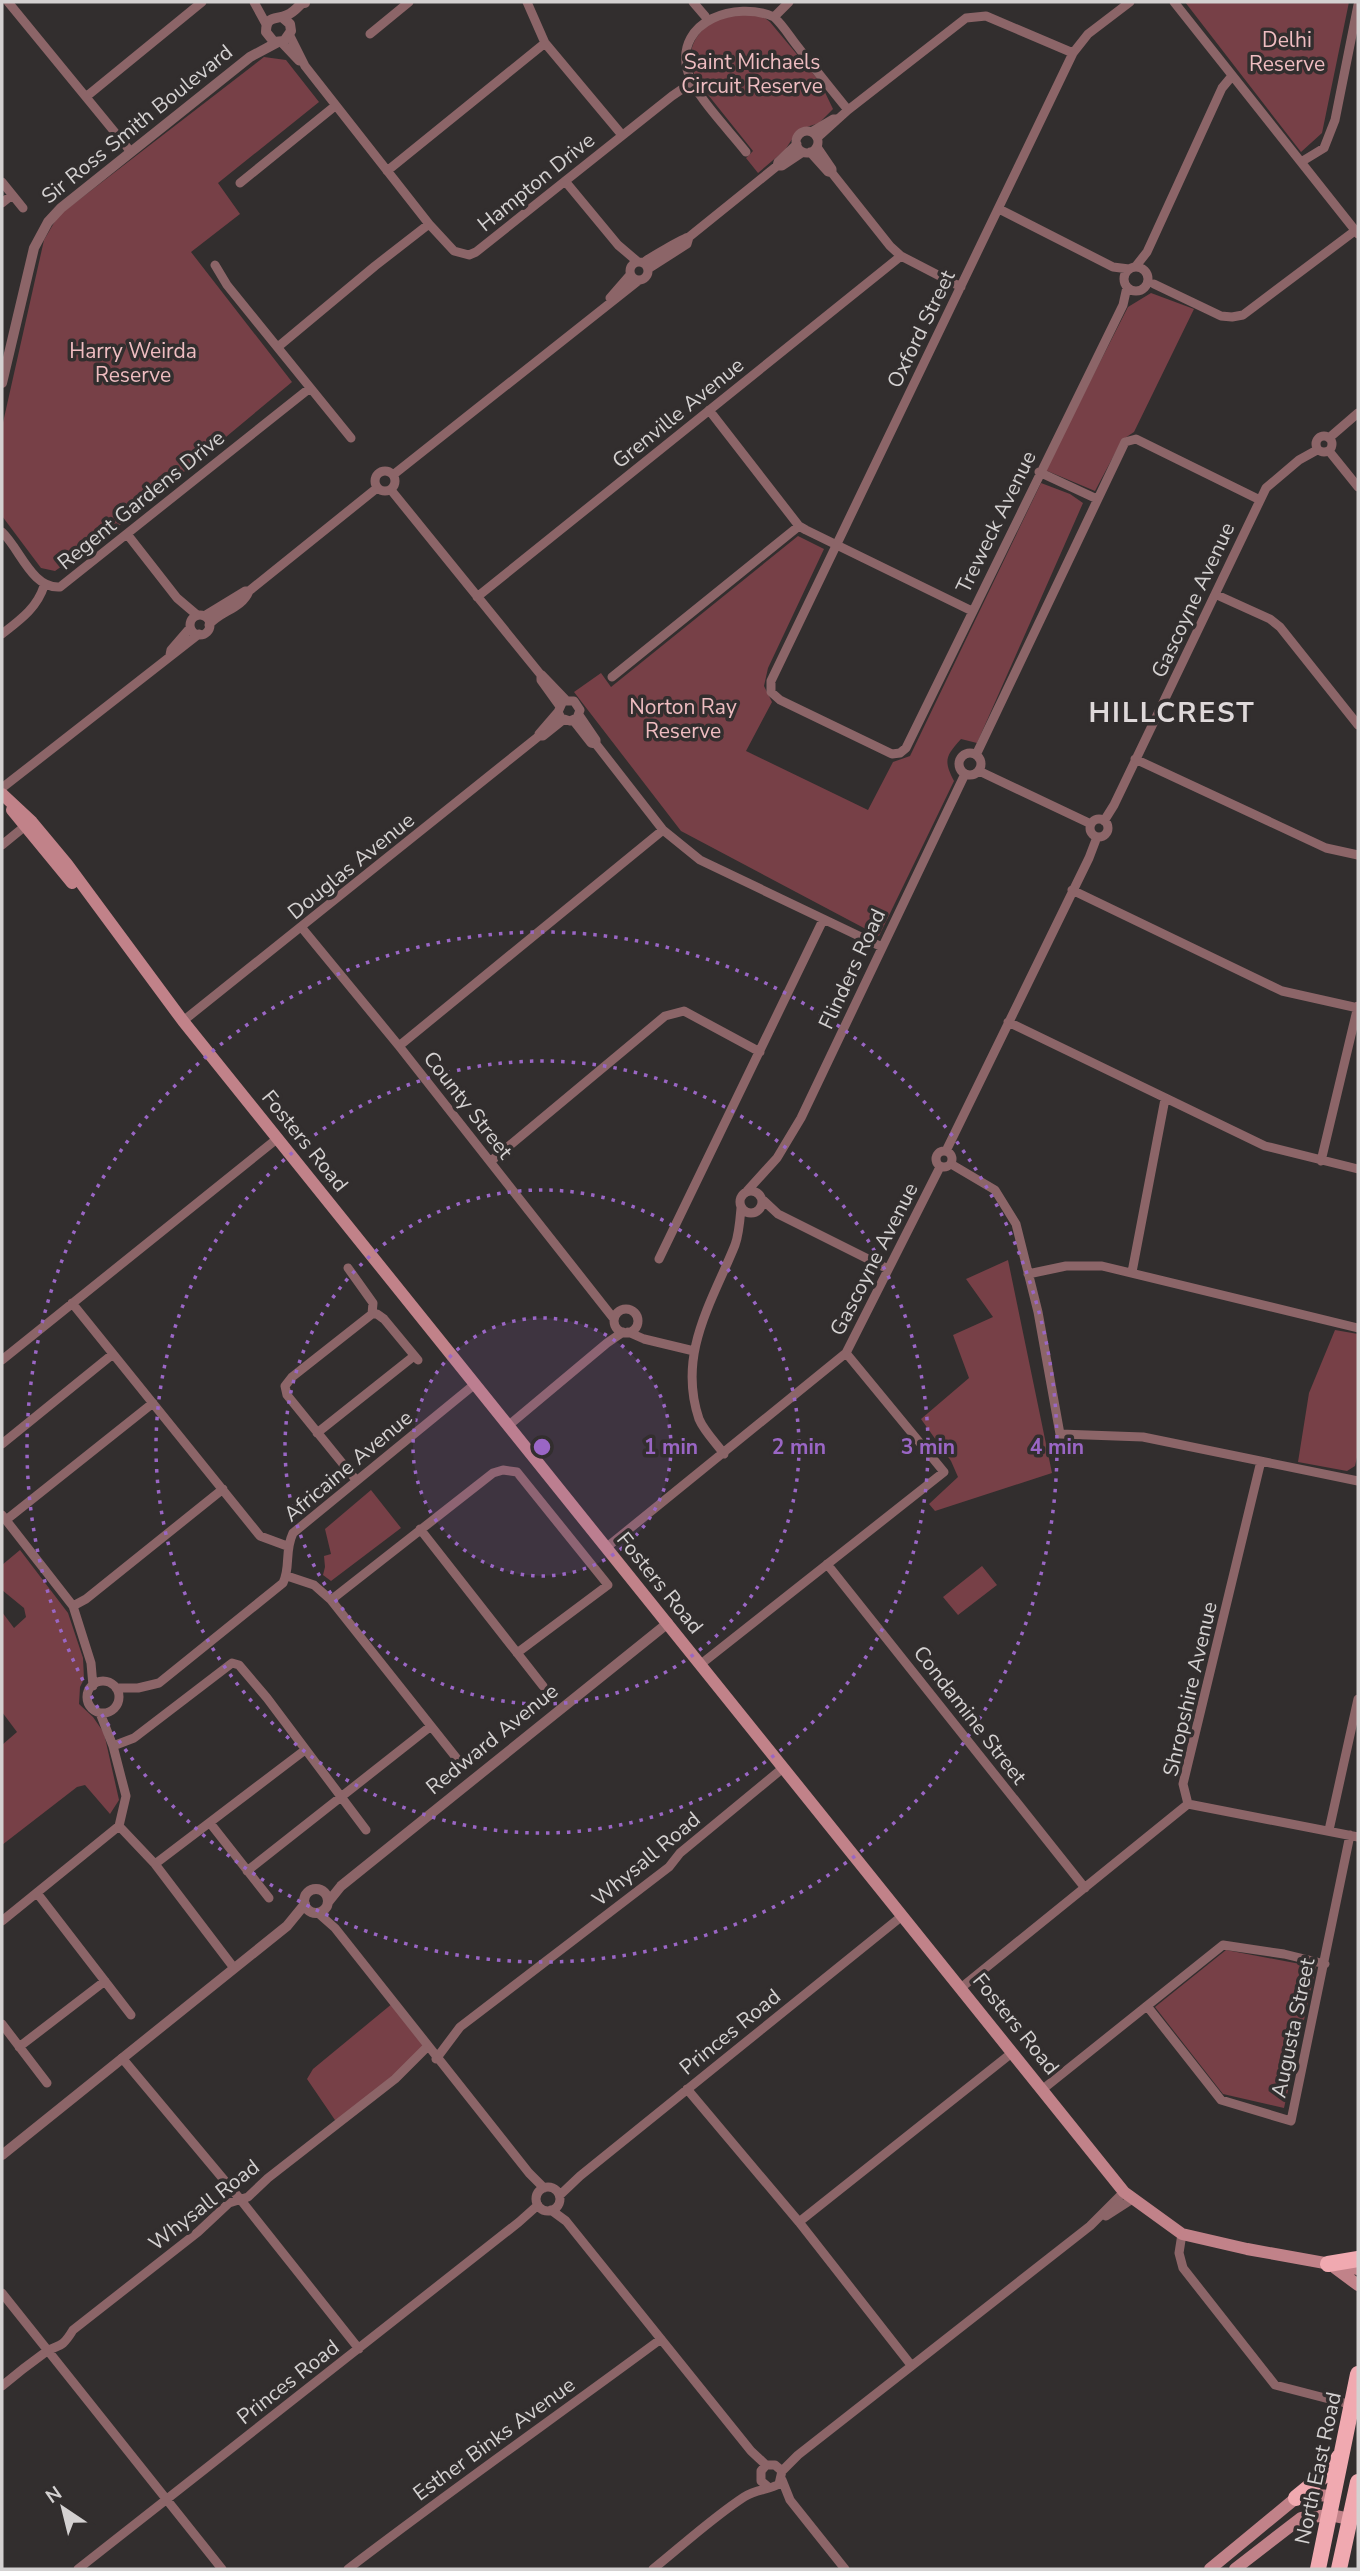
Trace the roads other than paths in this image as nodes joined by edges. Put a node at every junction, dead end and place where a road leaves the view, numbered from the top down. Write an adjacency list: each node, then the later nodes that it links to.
1 (8, 2): 23 (street)
2 (202, 2): 23 (street)
3 (256, 2): 13 (street); 15 (street)
4 (305, 2): 13 (street); 17 (street)
5 (409, 2): 16 (street)
6 (527, 2): 18 (street)
7 (693, 2): 12 (street)
8 (789, 2): 14 (street)
9 (1130, 2): 19 (street, Oxford Street)
10 (1174, 2): 21 (street)
11 (1358, 5): 30 (street)
12 (705, 16): 14 (street); 22 (street)
13 (279, 17): 15 (street); 17 (street)
14 (774, 17): 25 (street)
15 (266, 28): 17 (street); 20 (street, Sir Ross Smith Boulevard)
16 (370, 34)
17 (285, 38): 20 (street, Sir Ross Smith Boulevard); 24 (street, Hampton Drive)
18 (545, 43): 26 (street); 31 (street)
19 (1073, 53): 25 (street); 38 (street, Oxford Street)
20 (250, 57): 28 (street, Sir Ross Smith Boulevard)
21 (1232, 76): 30 (street); 46 (street)
22 (691, 83): 26 (street, Hampton Drive); 29 (street)
23 (87, 96): 28 (street)
24 (335, 106): 31 (street, Hampton Drive); 34 (street)
25 (848, 110): 27 (street)
26 (622, 135): 32 (street, Hampton Drive)
27 (809, 144): 42 (street); 44 (street)
28 (131, 152): 51 (street, Sir Ross Smith Boulevard)
29 (746, 152)
30 (1301, 162): 40 (street)
31 (387, 171): 39 (street, Hampton Drive)
32 (565, 181): 39 (street, Hampton Drive); 41 (street)
33 (2, 182): 35 (street)
34 (240, 183)
35 (12, 195): 36 (street); 37 (street)
36 (2, 203)
37 (23, 208)
38 (999, 209): 45 (street); 50 (street, Oxford Street)
39 (429, 224): 52 (street)
40 (1357, 232): 48 (street)
41 (618, 245): 44 (street); 47 (street)
42 (901, 256): 50 (street); 55 (street, Grenville Avenue)
43 (215, 265): 52 (street)
44 (643, 265): 47 (street); 47 (street)
45 (1113, 267): 46 (street); 49 (street)
46 (1137, 268): 49 (street); 49 (street)
47 (632, 275): 62 (street)
48 (1154, 284)
49 (1129, 286): 61 (street, Treweck Avenue)
50 (961, 287): 71 (street, Oxford Street)
51 (7, 342): 53 (street, Sir Ross Smith Boulevard)
52 (279, 346): 54 (street)
53 (2, 383)
54 (310, 387): 57 (street); 70 (street, Regent Gardens Drive)
55 (709, 410): 68 (street); 75 (street, Grenville Avenue)
56 (1358, 413): 58 (street)
57 (351, 438)
58 (1329, 438): 59 (street); 60 (street)
59 (1317, 450): 60 (street); 67 (street, Gascoyne Avenue)
60 (1329, 451): 63 (street)
61 (1039, 472): 66 (street); 77 (street, Treweck Avenue)
62 (393, 475): 64 (street); 65 (street)
63 (1358, 487)
64 (377, 488): 65 (street); 73 (street)
65 (391, 489): 75 (street)
66 (1097, 499): 67 (street); 88 (street)
67 (1259, 500): 74 (street, Gascoyne Avenue)
68 (799, 526): 71 (street); 84 (street)
69 (2, 532): 72 (street, Regent Gardens Drive)
70 (127, 534): 72 (street, Regent Gardens Drive); 76 (street)
71 (835, 546): 77 (street); 87 (street, Oxford Street)
72 (44, 586): 81 (street)
73 (249, 591): 78 (street); 80 (street)
74 (1217, 595): 86 (street); 89 (street, Gascoyne Avenue)
75 (477, 597): 85 (street)
76 (177, 598): 78 (street); 79 (street)
77 (972, 611): 87 (street, Treweck Avenue)
78 (201, 615): 79 (street); 80 (street)
79 (190, 625): 82 (street); 83 (street)
80 (209, 625): 82 (street)
81 (2, 634)
82 (199, 634): 83 (street)
83 (170, 655): 92 (street)
84 (612, 677)
85 (566, 712): 97 (street); 103 (street, Douglas Avenue)
86 (1358, 724)
87 (900, 753)
88 (976, 754): 90 (street); 91 (street)
89 (1135, 759): 94 (street, Gascoyne Avenue); 100 (street)
90 (979, 771): 91 (street); 95 (street)
91 (965, 774): 105 (street, Flinders Road)
92 (2, 788)
93 (2, 794): 96 (main road, Fosters Road); 104 (main road, Fosters Road)
94 (1104, 821): 95 (street); 98 (street)
95 (1091, 824): 98 (street)
96 (24, 827): 99 (street); 104 (main road, Fosters Road)
97 (663, 830): 102 (street); 109 (street)
98 (1097, 837): 101 (street)
99 (2, 845)
100 (1358, 855)
101 (1072, 890): 106 (street); 108 (street)
102 (823, 920): 105 (street); 110 (street)
103 (302, 928): 107 (street, Douglas Avenue); 109 (street, County Street)
104 (122, 941): 107 (main road, Fosters Road)
105 (882, 947): 119 (street, Flinders Road)
106 (1358, 1007): 115 (street)
107 (183, 1021): 112 (main road, Fosters Road)
108 (1008, 1022): 111 (street); 113 (street)
109 (400, 1046): 114 (street, County Street)
110 (760, 1052): 114 (street); 126 (street)
111 (1165, 1099): 115 (street); 129 (street)
112 (278, 1138): 131 (street); 145 (main road, Fosters Road)
113 (946, 1151): 116 (street); 117 (street)
114 (491, 1161): 132 (street, County Street)
115 (1321, 1161): 118 (street)
116 (951, 1164): 117 (street); 130 (street)
117 (940, 1167): 128 (street, Gascoyne Avenue)
118 (1358, 1169)
119 (763, 1174): 120 (street, Flinders Road); 121 (street, Flinders Road)
120 (747, 1191): 121 (street); 122 (street)
121 (761, 1197): 123 (street); 124 (street)
122 (741, 1208): 123 (street); 125 (street)
123 (755, 1212): 124 (street); 125 (street)
124 (778, 1214): 128 (street)
125 (737, 1235): 141 (street)
126 (659, 1259)
127 (348, 1268): 134 (street)
128 (888, 1269): 142 (street, Gascoyne Avenue)
129 (1132, 1272): 130 (street); 137 (street)
130 (1028, 1274): 151 (street)
131 (72, 1303): 143 (street); 144 (street)
132 (605, 1305): 133 (street); 135 (street, County Street)
133 (621, 1310): 135 (street); 136 (street)
134 (372, 1314): 148 (street); 148 (street)
135 (614, 1322): 138 (street); 140 (street)
136 (637, 1322): 138 (street); 139 (street)
137 (1358, 1328)
138 (626, 1332): 139 (street); 140 (street)
139 (644, 1339): 141 (street)
140 (607, 1343): 147 (street)
141 (694, 1351): 150 (street)
142 (846, 1353): 150 (street, Gascoyne Avenue); 159 (street)
143 (114, 1354): 146 (street); 149 (street)
144 (2, 1360)
145 (475, 1384): 147 (main road, Fosters Road); 152 (street, Africaine Avenue)
146 (153, 1403): 154 (street); 155 (street)
147 (509, 1425): 158 (main road, Fosters Road)
148 (317, 1433): 152 (street)
149 (2, 1444)
150 (724, 1454): 158 (street, Gascoyne Avenue)
151 (1261, 1461): 153 (street); 181 (street, Shropshire Avenue)
152 (356, 1480): 157 (street, Africaine Avenue)
153 (1358, 1481)
154 (223, 1489): 157 (street); 162 (street)
155 (4, 1518): 162 (street)
156 (420, 1529): 161 (street); 164 (street); 164 (street)
157 (287, 1546): 160 (street, Africaine Avenue)
158 (607, 1547): 163 (main road, Fosters Road)
159 (827, 1564): 166 (street); 190 (street, Condamine Street)
160 (287, 1576): 161 (street); 170 (street)
161 (331, 1600): 174 (street)
162 (73, 1606): 165 (street)
163 (668, 1623): 166 (main road, Fosters Road); 189 (street, Redward Avenue)
164 (517, 1653): 169 (street)
165 (91, 1663): 167 (street); 168 (street)
166 (701, 1664): 179 (main road, Fosters Road)
167 (93, 1686): 168 (street); 173 (street)
168 (113, 1686): 170 (street); 172 (street)
169 (543, 1686)
170 (138, 1688): 172 (street)
171 (1358, 1699): 185 (street)
172 (116, 1706): 173 (street); 175 (street)
173 (100, 1713): 175 (street)
174 (431, 1726): 178 (street); 180 (street)
175 (107, 1728): 176 (street)
176 (113, 1746): 177 (street); 183 (street)
177 (305, 1750): 180 (street); 182 (street)
178 (458, 1760)
179 (783, 1768): 196 (main road, Fosters Road); 210 (street, Whysall Road)
180 (341, 1796): 184 (street); 188 (street)
181 (1188, 1804): 185 (street); 190 (street, Shropshire Avenue)
182 (210, 1823): 187 (street); 188 (street)
183 (119, 1826): 187 (street); 192 (street)
184 (366, 1830)
185 (1329, 1830): 186 (street)
186 (1354, 1836): 199 (street, Augusta Street)
187 (155, 1864): 200 (street)
188 (247, 1871): 193 (street)
189 (341, 1886): 191 (street); 195 (street, Redward Avenue)
190 (1084, 1888): 202 (street, Shropshire Avenue)
191 (320, 1889): 194 (street, Redward Avenue); 195 (street)
192 (37, 1893): 197 (street); 201 (street)
193 (269, 1898)
194 (305, 1904): 195 (street); 198 (street, Redward Avenue)
195 (322, 1909): 198 (street, Redward Avenue); 207 (street)
196 (902, 1916): 202 (main road, Fosters Road); 212 (street, Princes Road)
197 (2, 1921)
198 (287, 1926): 200 (street, Redward Avenue)
199 (1325, 1964): 203 (street); 203 (street, Augusta Street)
200 (234, 1968): 209 (street, Redward Avenue)
201 (105, 1981): 204 (street); 206 (street)
202 (962, 1987): 208 (main road, Fosters Road)
203 (1147, 2006): 213 (street)
204 (131, 2015)
205 (2, 2024): 206 (street)
206 (19, 2047): 211 (street)
207 (427, 2047): 210 (street); 217 (street, Whysall Road)
208 (1013, 2052): 213 (main road, Fosters Road); 221 (street)
209 (122, 2058): 214 (street, Redward Avenue); 217 (street)
210 (436, 2059): 218 (street)
211 (47, 2083)
212 (687, 2089): 215 (street, Princes Road); 221 (street)
213 (1043, 2089): 216 (main road, Fosters Road)
214 (2, 2155)
215 (580, 2176): 218 (street, Princes Road); 219 (street, Princes Road)
216 (1129, 2195): 222 (main road, Fosters Road); 231 (street)
217 (240, 2199): 229 (street); 230 (street, Whysall Road)
218 (545, 2199): 219 (street); 219 (street, Princes Road); 220 (street); 229 (street, Princes Road)
219 (560, 2199): 220 (street)
220 (566, 2221): 228 (street)
221 (799, 2222): 231 (street)
222 (1182, 2234): 224 (main road, Fosters Road); 234 (street)
223 (1358, 2259): 224 (highway)
224 (1328, 2264): 225 (main road, Fosters Road); 226 (main road)
225 (1358, 2269)
226 (1358, 2285)
227 (2, 2293): 230 (street)
228 (661, 2339): 236 (street); 249 (street, Esther Binks Avenue)
229 (359, 2349): 242 (street, Princes Road)
230 (47, 2350): 233 (street, Whysall Road); 242 (street)
231 (912, 2365): 236 (street)
232 (1358, 2374): 234 (highway, North East Road)
233 (2, 2386)
234 (1352, 2405): 235 (highway, North East Road)
235 (1343, 2449): 240 (highway, North East Road); 241 (highway)
236 (771, 2471): 238 (street); 238 (street); 239 (street); 243 (street)
237 (1358, 2482): 244 (highway, North East Road)
238 (769, 2487): 239 (street); 243 (street)
239 (746, 2496): 250 (street)
240 (1334, 2496): 241 (main road); 244 (highway); 245 (highway, North East Road)
241 (1296, 2498): 252 (main road)
242 (166, 2500): 247 (street, Princes Road); 248 (street)
243 (790, 2500): 251 (street)
244 (1356, 2501): 246 (highway, North East Road)
245 (1330, 2515): 246 (main road); 253 (main road); 254 (highway, North East Road)
246 (1354, 2520): 255 (highway, North East Road)
247 (78, 2569)
248 (222, 2569)
249 (348, 2569)
250 (653, 2569)
251 (845, 2569)
252 (1210, 2569)
253 (1235, 2569)
254 (1318, 2569)
255 (1339, 2569)

